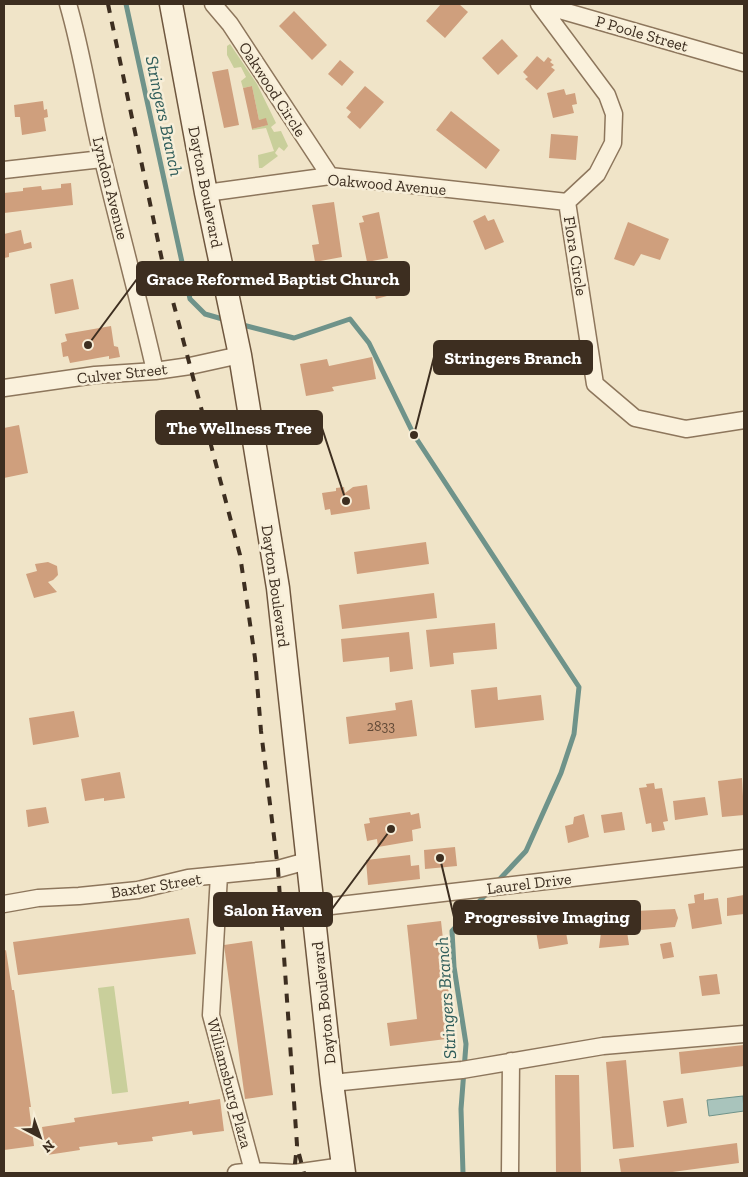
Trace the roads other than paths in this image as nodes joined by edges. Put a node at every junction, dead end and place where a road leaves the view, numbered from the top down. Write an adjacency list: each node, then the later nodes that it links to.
1 (68, 4): 6 (street, Lyndon Avenue)
2 (171, 4): 9 (main road, Dayton Boulevard)
3 (213, 4): 8 (street, Oakwood Circle)
4 (539, 4): 5 (street, P Poole Street); 10 (street, Flora Circle)
5 (744, 63)
6 (102, 158): 7 (street); 12 (street, Lyndon Avenue)
7 (4, 170)
8 (330, 176): 9 (street, Oakwood Avenue); 10 (street, Oakwood Avenue)
9 (206, 193): 11 (main road, Dayton Boulevard)
10 (567, 202): 14 (street, Flora Circle)
11 (240, 354): 12 (street, Culver Street); 16 (main road, Dayton Boulevard)
12 (155, 371): 13 (street, Culver Street)
13 (4, 388)
14 (744, 420)
15 (744, 858): 19 (street, Laurel Drive)
16 (307, 861): 17 (street, Baxter Street); 19 (main road, Dayton Boulevard)
17 (219, 875): 18 (street, Baxter Street); 23 (street, Williamsburg Plaza)
18 (4, 904)
19 (314, 908): 22 (main road, Dayton Boulevard)
20 (744, 1034): 21 (street)
21 (511, 1061): 22 (street); 26 (street)
22 (332, 1083): 24 (main road, Dayton Boulevard)
23 (253, 1170): 24 (street); 25 (street)
24 (344, 1170)
25 (236, 1173)
26 (510, 1173)

